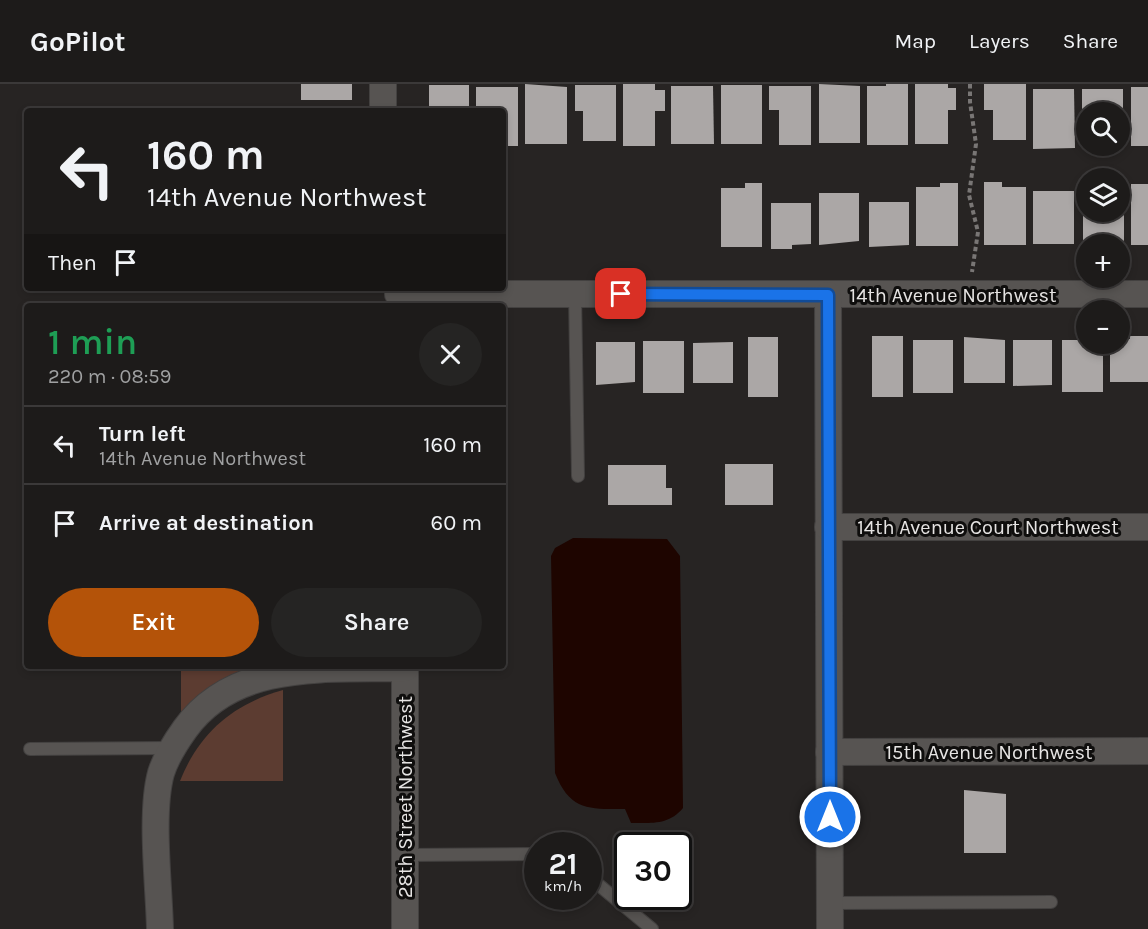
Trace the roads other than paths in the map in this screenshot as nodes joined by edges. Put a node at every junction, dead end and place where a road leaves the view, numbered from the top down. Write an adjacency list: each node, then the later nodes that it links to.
1 (383, 84): 2 (street)
2 (383, 108)
3 (575, 294): 5 (street, 14th Avenue Northwest); 6 (street, 14th Avenue Northwest); 7 (lane)
4 (1148, 294): 5 (street, 14th Avenue Northwest)
5 (828, 295): 8 (street)
6 (398, 296)
7 (578, 476)
8 (828, 527): 9 (street, 14th Avenue Court Northwest); 15 (street)
9 (1148, 527)
10 (336, 669): 12 (street)
11 (405, 669): 17 (street, 28th Street Northwest)
12 (171, 748): 13 (lane); 21 (street)
13 (30, 749)
14 (1148, 751): 15 (street, 15th Avenue Northwest)
15 (830, 752): 20 (street)
16 (524, 854): 17 (lane)
17 (405, 855): 22 (street, 28th Street Northwest)
18 (602, 888): 23 (lane)
19 (1051, 902): 20 (lane)
20 (830, 903): 24 (street)
21 (160, 929)
22 (405, 929)
23 (652, 929)
24 (830, 929)

